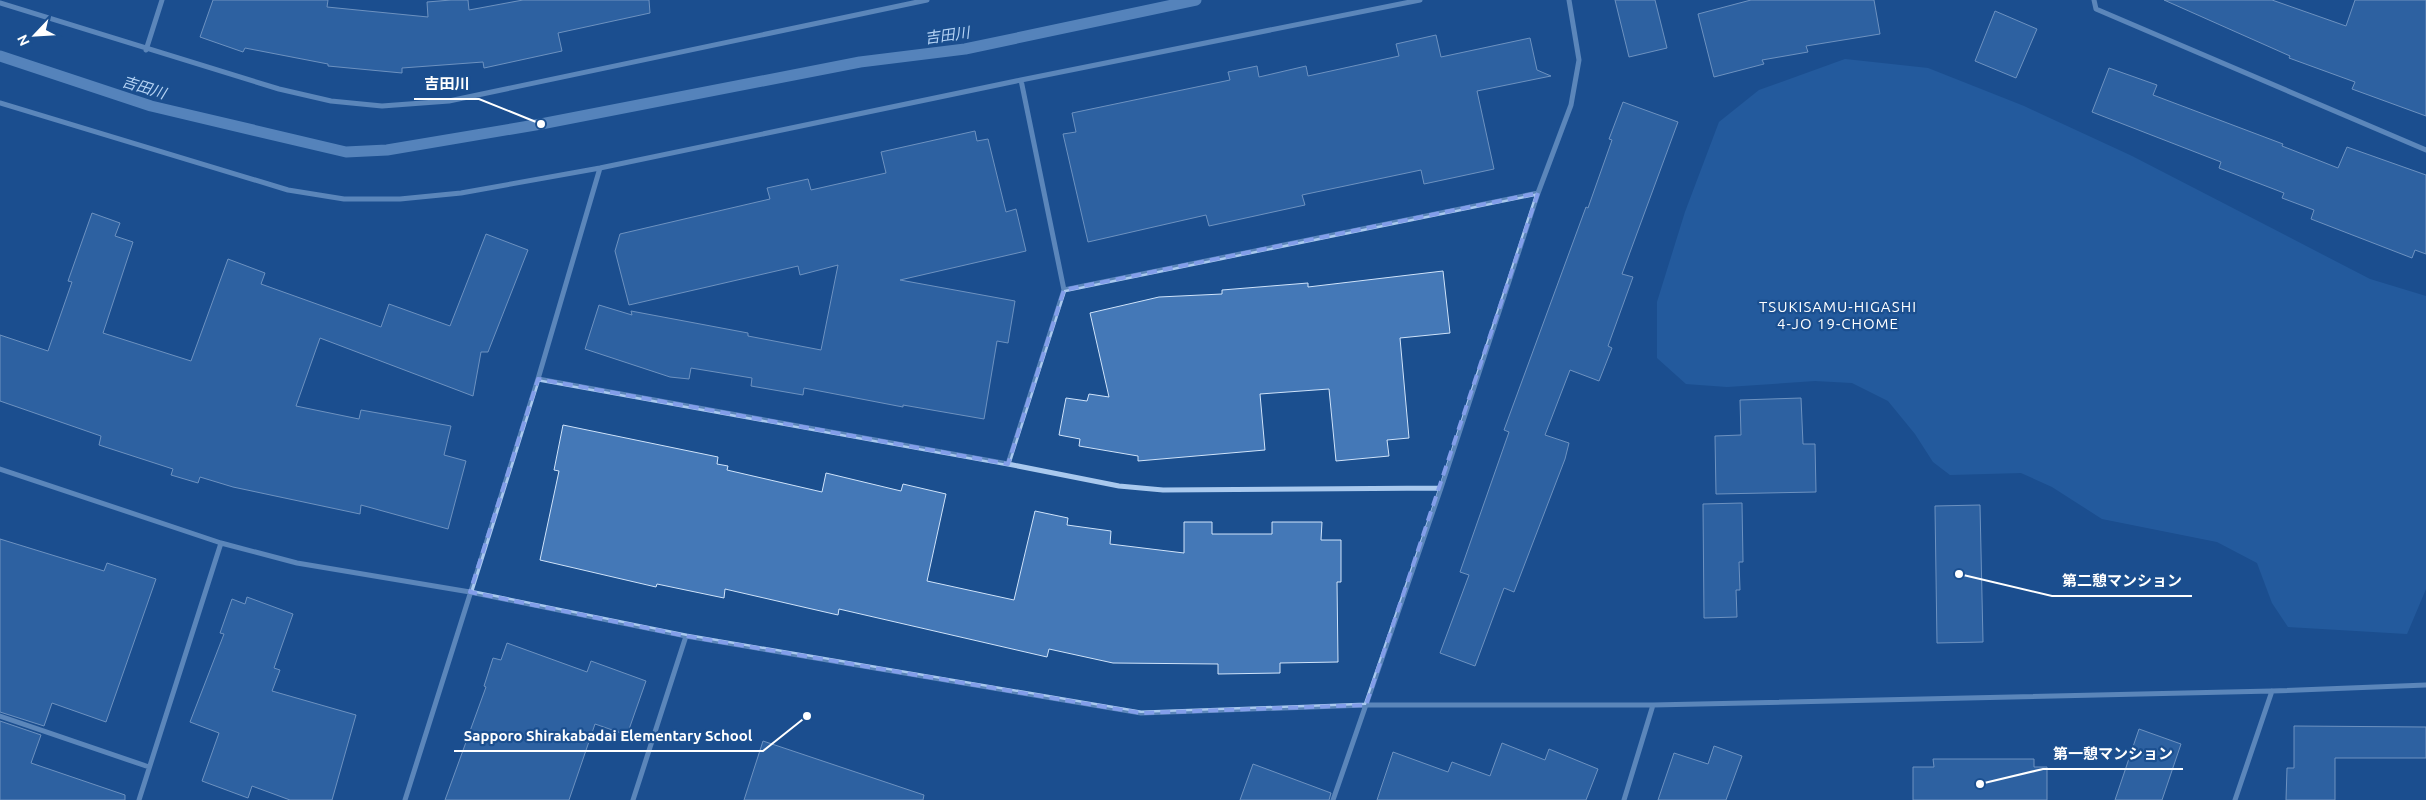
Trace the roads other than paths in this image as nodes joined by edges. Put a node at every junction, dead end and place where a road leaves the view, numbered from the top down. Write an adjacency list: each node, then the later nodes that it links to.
1 (162, 0): 7 (street)
2 (927, 0): 7 (street)
3 (1420, 0): 8 (street)
4 (1569, 0): 12 (street)
5 (2094, 0): 10 (street)
6 (0, 3): 7 (street)
7 (146, 50)
8 (1020, 80): 11 (street); 13 (street)
9 (0, 103): 11 (street)
10 (2426, 150)
11 (600, 168): 14 (street)
12 (1538, 193): 13 (street); 17 (street)
13 (1064, 290): 15 (street)
14 (538, 379): 15 (street); 19 (street)
15 (1008, 464): 17 (street)
16 (0, 469): 18 (street)
17 (1441, 488): 23 (street)
18 (221, 543): 19 (street); 26 (street)
19 (470, 592): 20 (street); 28 (street)
20 (686, 636): 23 (street); 29 (street)
21 (2426, 685): 22 (street)
22 (2272, 691): 24 (street); 32 (street)
23 (1366, 705): 24 (street); 30 (street)
24 (1653, 705): 31 (street)
25 (0, 716): 26 (street)
26 (148, 767): 27 (street)
27 (139, 800)
28 (405, 800)
29 (633, 800)
30 (1333, 800)
31 (1624, 800)
32 (2235, 800)

